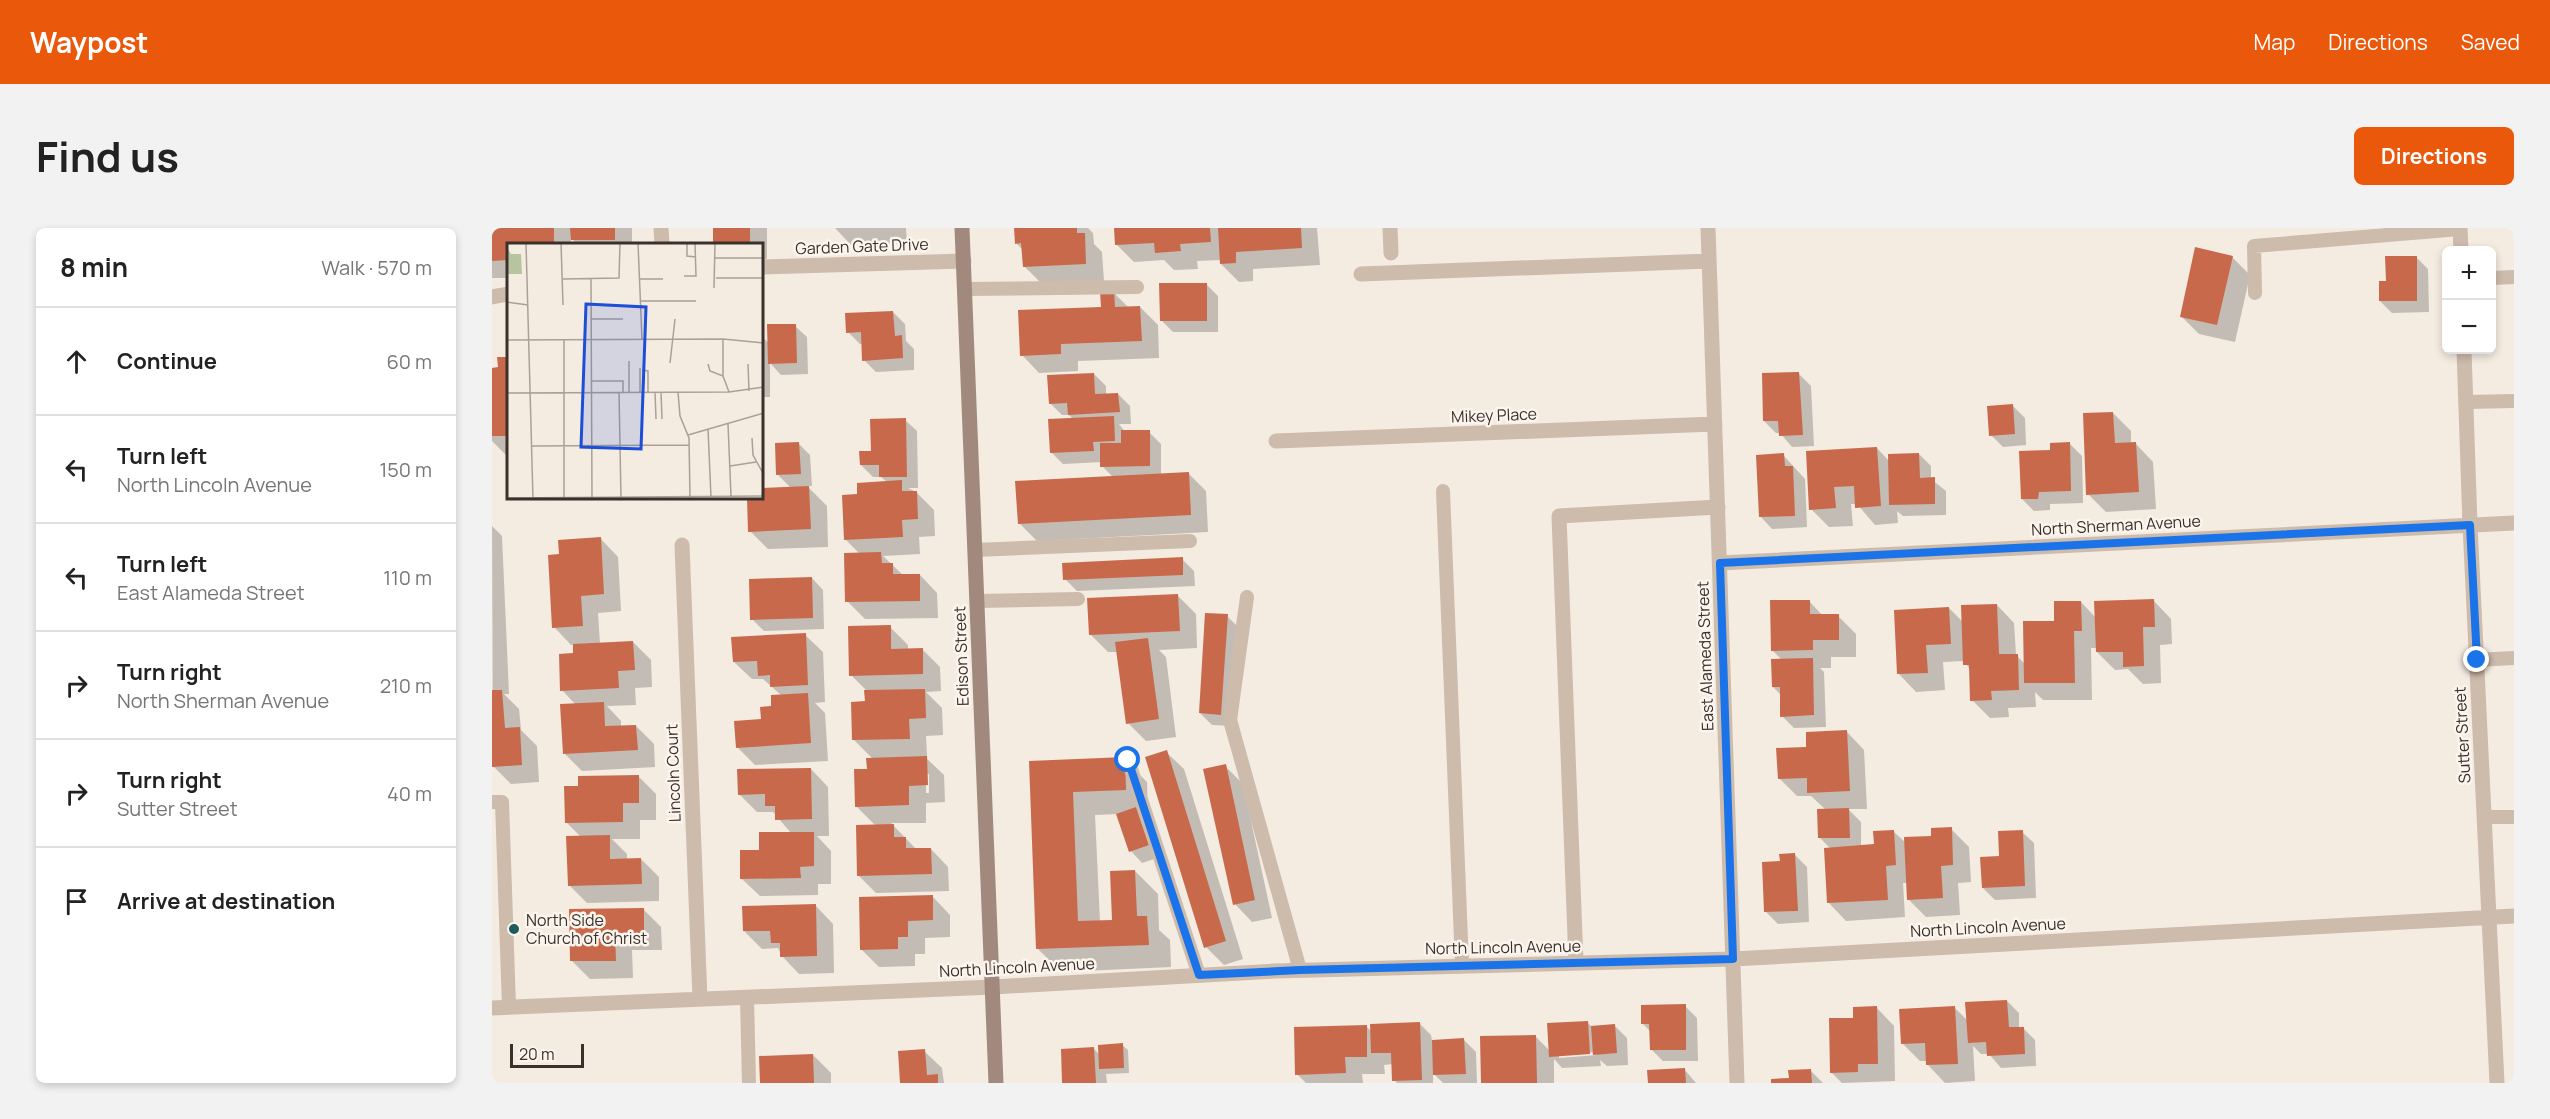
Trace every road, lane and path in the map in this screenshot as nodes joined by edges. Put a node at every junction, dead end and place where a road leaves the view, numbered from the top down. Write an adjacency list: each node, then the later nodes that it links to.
1 (661, 228): 6 (street)
2 (962, 228): 9 (street, Edison Street)
3 (1390, 228): 8 (street)
4 (1708, 228): 10 (street, East Alameda Street)
5 (2460, 228): 7 (street); 17 (lane)
6 (662, 243)
7 (2461, 246)
8 (1391, 253)
9 (964, 261): 11 (street, Garden Gate Drive); 16 (street, Edison Street)
10 (1709, 261): 12 (street); 23 (street, East Alameda Street)
11 (764, 267)
12 (1361, 274)
13 (2514, 277): 14 (lane)
14 (2496, 278)
15 (1137, 287): 16 (lane)
16 (964, 289): 31 (street, Edison Street)
17 (2255, 293)
18 (507, 294): 19 (street)
19 (492, 297)
20 (2464, 354): 22 (street, Sutter Street)
21 (2514, 401): 22 (lane)
22 (2466, 402): 28 (street, Sutter Street)
23 (1715, 424): 24 (street, Mikey Place); 26 (street, East Alameda Street)
24 (1276, 441)
25 (1443, 491): 46 (lane)
26 (1718, 507): 32 (street, East Alameda Street); 45 (street)
27 (2514, 523): 28 (street, North Sherman Avenue)
28 (2470, 525): 32 (street, North Sherman Avenue); 37 (street, Sutter Street)
29 (1190, 541): 31 (lane)
30 (682, 545): 51 (street, Lincoln Court)
31 (975, 550): 35 (street, Edison Street)
32 (1720, 563): 44 (street, East Alameda Street)
33 (1247, 597): 47 (lane)
34 (1078, 599): 35 (lane)
35 (977, 601): 49 (street, Edison Street)
36 (2514, 658): 37 (lane)
37 (2477, 660): 40 (street, Sutter Street)
38 (1128, 760): 48 (lane)
39 (492, 802): 52 (lane)
40 (2485, 817): 41 (lane); 43 (street, Sutter Street)
41 (2514, 817)
42 (2514, 916): 43 (street, North Lincoln Avenue)
43 (2490, 917): 44 (street, North Lincoln Avenue); 57 (street, Sutter Street)
44 (1733, 959): 45 (street, North Lincoln Avenue); 56 (street, East Alameda Street)
45 (1576, 963): 46 (street, North Lincoln Avenue)
46 (1462, 965): 47 (street, North Lincoln Avenue)
47 (1300, 970): 48 (street, North Lincoln Avenue)
48 (1199, 975): 49 (street, North Lincoln Avenue)
49 (993, 987): 50 (street, North Lincoln Avenue); 55 (street, Edison Street)
50 (747, 997): 51 (street, North Lincoln Avenue); 54 (lane)
51 (700, 999): 52 (street, North Lincoln Avenue)
52 (509, 1007): 53 (street, North Lincoln Avenue)
53 (492, 1008)
54 (750, 1083)
55 (996, 1083)
56 (1737, 1083)
57 (2497, 1083)

